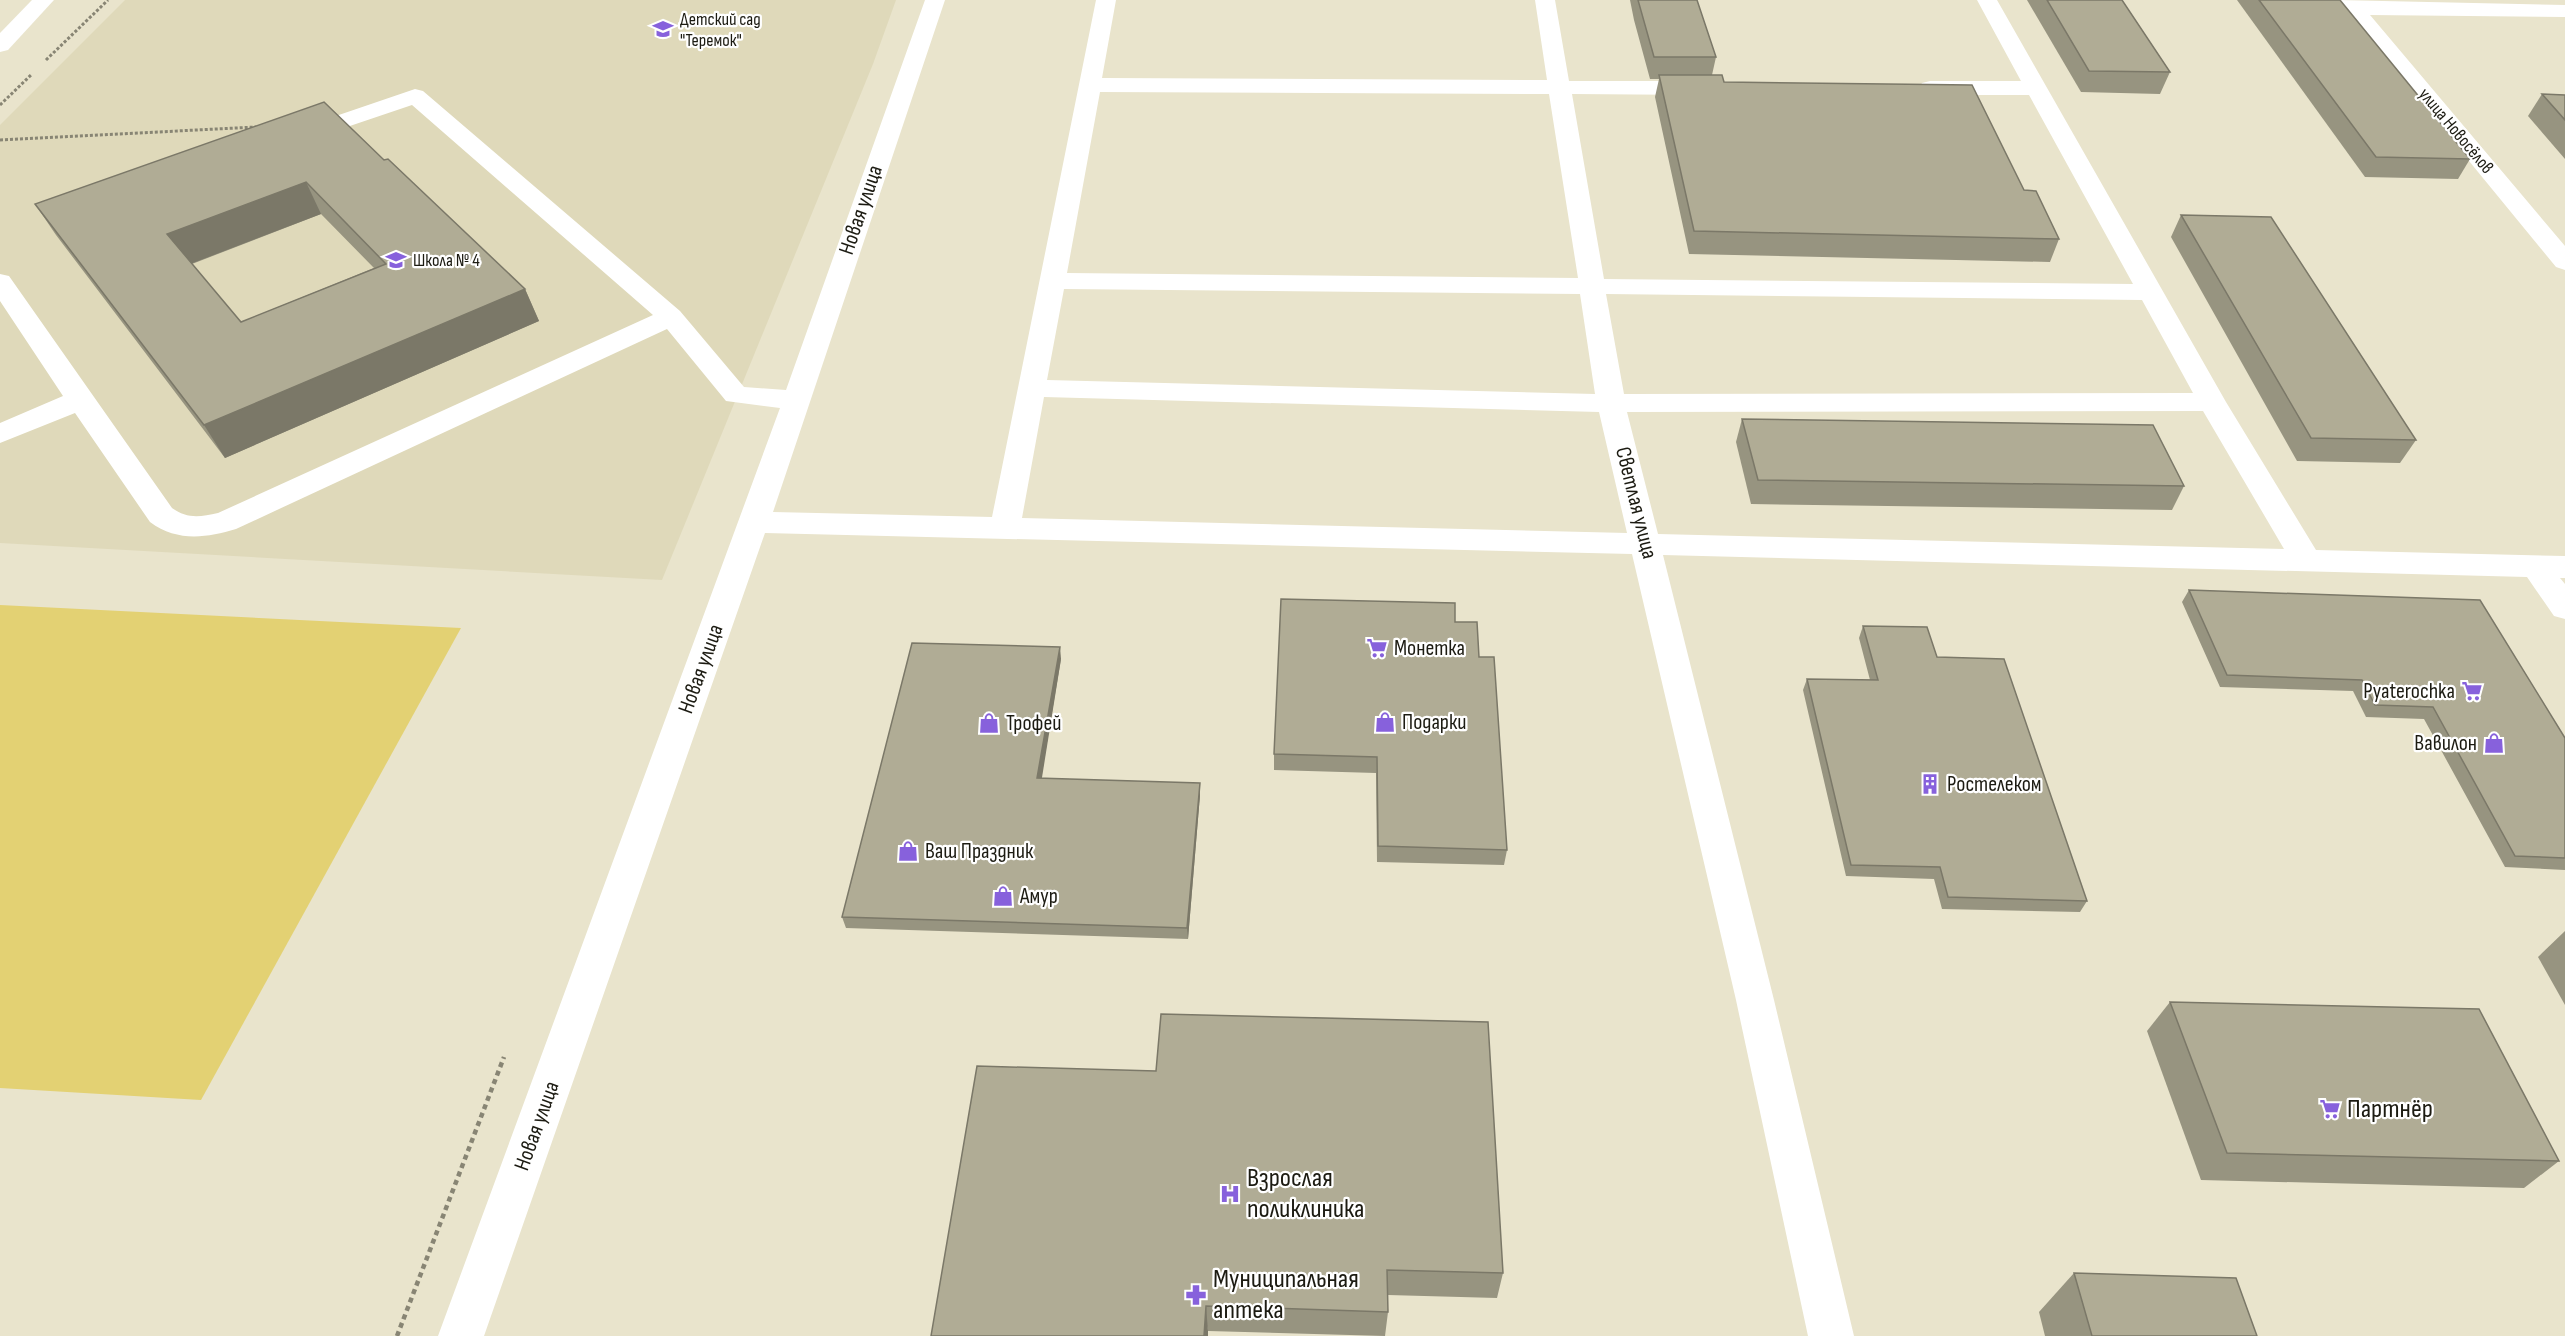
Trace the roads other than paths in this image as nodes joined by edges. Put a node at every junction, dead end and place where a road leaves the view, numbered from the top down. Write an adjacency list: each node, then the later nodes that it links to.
1 (44, 0): 8 (street)
2 (935, 0): 23 (street, Новая улица)
3 (1106, 0): 9 (street)
4 (1545, 0): 10 (street, Светлая улица)
5 (1987, 0): 13 (street)
6 (2351, 4): 7 (street); 15 (street, улица Новосёлов)
7 (2565, 11)
8 (0, 45)
9 (1090, 85): 10 (street); 16 (street)
10 (1560, 88): 11 (street); 18 (street, Светлая улица)
11 (1726, 88)
12 (1905, 88): 13 (street)
13 (2036, 88): 19 (street)
14 (338, 123): 20 (street)
15 (2565, 262)
16 (1053, 281): 18 (street); 21 (street)
17 (0, 282): 22 (street)
18 (1592, 287): 19 (street); 25 (street, Светлая улица)
19 (2150, 292): 24 (street)
20 (671, 317): 22 (street); 23 (street)
21 (1033, 388): 25 (street); 28 (street)
22 (80, 400): 26 (street)
23 (795, 400): 27 (street, Новая улица)
24 (2212, 402): 25 (street); 30 (street)
25 (1611, 403): 29 (street, Светлая улица)
26 (0, 434)
27 (754, 522): 28 (street); 33 (street, Новая улица)
28 (1005, 528): 29 (street)
29 (1646, 544): 30 (street); 34 (street, Светлая улица)
30 (2306, 560): 31 (street)
31 (2550, 567): 32 (street)
32 (2565, 609)
33 (461, 1336)
34 (1831, 1336)

